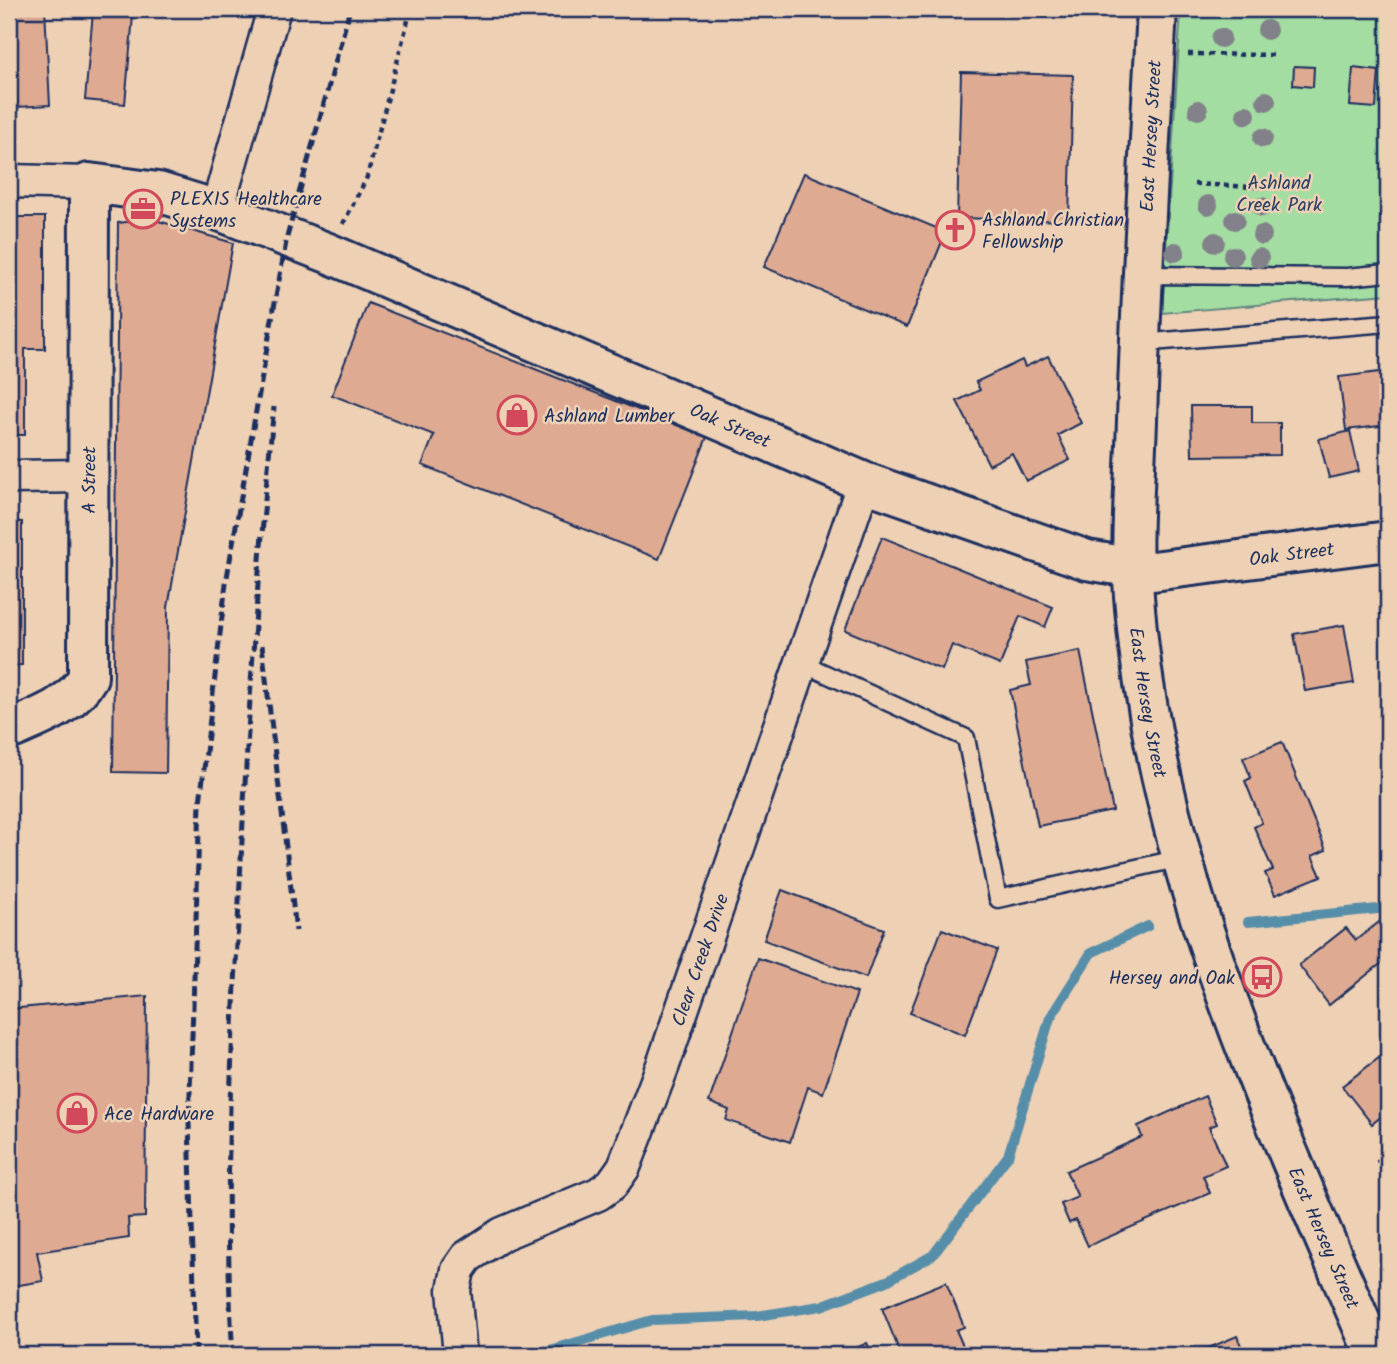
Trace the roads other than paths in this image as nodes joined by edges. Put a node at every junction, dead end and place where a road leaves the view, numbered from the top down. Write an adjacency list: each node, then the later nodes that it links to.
1 (274, 9): 5 (street)
2 (1157, 9): 7 (street, East Hersey Street)
3 (9, 181): 4 (street, Oak Street)
4 (89, 183): 5 (street, Oak Street); 10 (street, A Street)
5 (217, 210): 12 (street, Oak Street)
6 (1388, 273): 7 (lane)
7 (1143, 275): 9 (street, East Hersey Street)
8 (1388, 323): 9 (lane)
9 (1139, 343): 14 (street, East Hersey Street)
10 (89, 476): 11 (street); 16 (street, A Street)
11 (9, 477)
12 (864, 482): 14 (street, Oak Street); 15 (street, Clear Creek Drive)
13 (1388, 541): 14 (street, Oak Street)
14 (1134, 569): 17 (street, East Hersey Street)
15 (802, 663): 17 (lane); 18 (street, Clear Creek Drive)
16 (9, 730)
17 (1181, 858): 19 (street, East Hersey Street)
18 (460, 1355)
19 (1375, 1355)

